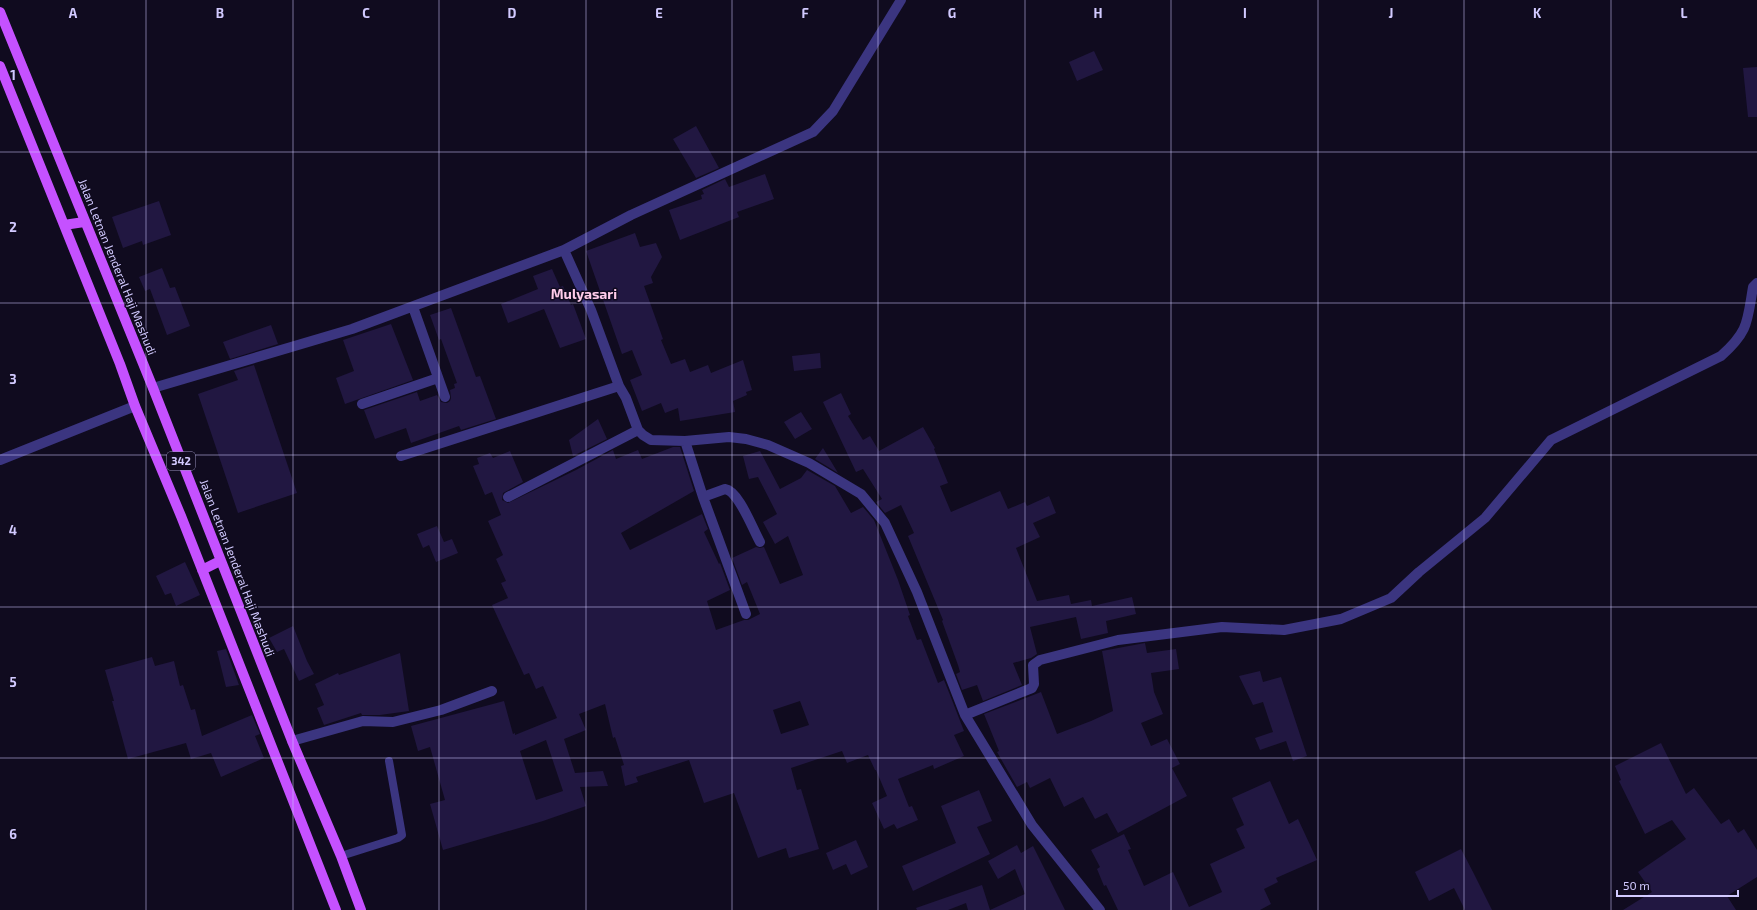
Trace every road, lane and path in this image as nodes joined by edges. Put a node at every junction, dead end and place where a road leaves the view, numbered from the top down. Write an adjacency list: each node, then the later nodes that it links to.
1 (901, 0): 6 (street)
2 (0, 12): 4 (main road, Jalan Letnan Jenderal Haji Mashudi / 342)
3 (0, 66): 5 (main road, 342)
4 (84, 222): 5 (main road); 11 (main road, Jalan Letnan Jenderal Haji Mashudi / 342)
5 (64, 225): 14 (main road, 342)
6 (564, 250): 8 (street); 10 (street)
7 (1757, 283): 26 (street)
8 (413, 307): 9 (street); 11 (street)
9 (438, 378): 12 (street); 13 (street)
10 (619, 386): 15 (street); 17 (street)
11 (153, 388): 22 (main road, Jalan Letnan Jenderal Haji Mashudi / 342)
12 (445, 397)
13 (362, 404)
14 (135, 406): 18 (street); 23 (main road, 342)
15 (638, 430): 16 (street); 19 (street)
16 (686, 441): 20 (street); 26 (street)
17 (402, 456)
18 (0, 460)
19 (508, 497)
20 (703, 497): 21 (street); 24 (street)
21 (760, 542)
22 (220, 561): 23 (main road); 27 (main road, Jalan Letnan Jenderal Haji Mashudi / 342)
23 (202, 570): 30 (main road, 342)
24 (746, 614)
25 (492, 691): 27 (street)
26 (965, 715): 32 (street)
27 (292, 742): 29 (main road, Jalan Letnan Jenderal Haji Mashudi / 342)
28 (389, 761): 29 (lane)
29 (341, 856): 31 (main road, Jalan Letnan Jenderal Haji Mashudi / 342)
30 (336, 910)
31 (361, 910)
32 (1100, 910)

